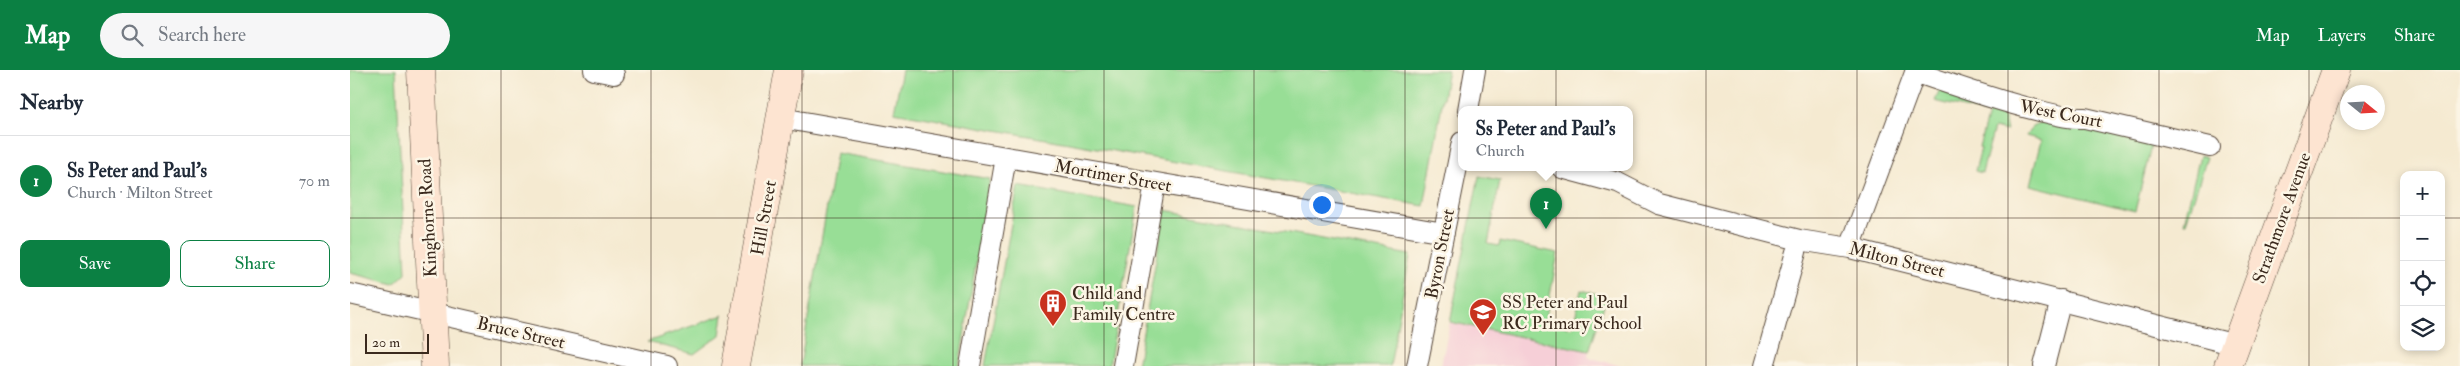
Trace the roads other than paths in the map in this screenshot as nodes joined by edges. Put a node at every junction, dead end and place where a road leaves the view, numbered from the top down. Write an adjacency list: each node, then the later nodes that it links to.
1 (421, 70): 20 (street, Kinghorne Road)
2 (594, 70): 7 (street)
3 (789, 70): 9 (street, Hill Street)
4 (1476, 70): 8 (street)
5 (2336, 70): 21 (street, Strathmore Avenue)
6 (1916, 71): 10 (street, West Court); 16 (street)
7 (614, 74)
8 (1469, 106)
9 (782, 118): 11 (street, Mortimer Street); 24 (street, Hill Street)
10 (2210, 147)
11 (1006, 157): 14 (street, Mortimer Street); 25 (street)
12 (1458, 163): 15 (street, Byron Street)
13 (1573, 171): 16 (street, Milton Street)
14 (1155, 183): 15 (street, Mortimer Street); 26 (street)
15 (1444, 233): 27 (street, Byron Street)
16 (1850, 248): 19 (street, Milton Street)
17 (1796, 252): 28 (street)
18 (350, 294): 20 (street, Bruce Street)
19 (2061, 300): 21 (street, Milton Street); 29 (street)
20 (433, 313): 22 (street, Kinghorne Road); 23 (street, Bruce Street)
21 (2232, 356)
22 (435, 366)
23 (667, 366)
24 (736, 366)
25 (970, 366)
26 (1123, 366)
27 (1417, 366)
28 (1764, 366)
29 (2044, 366)

